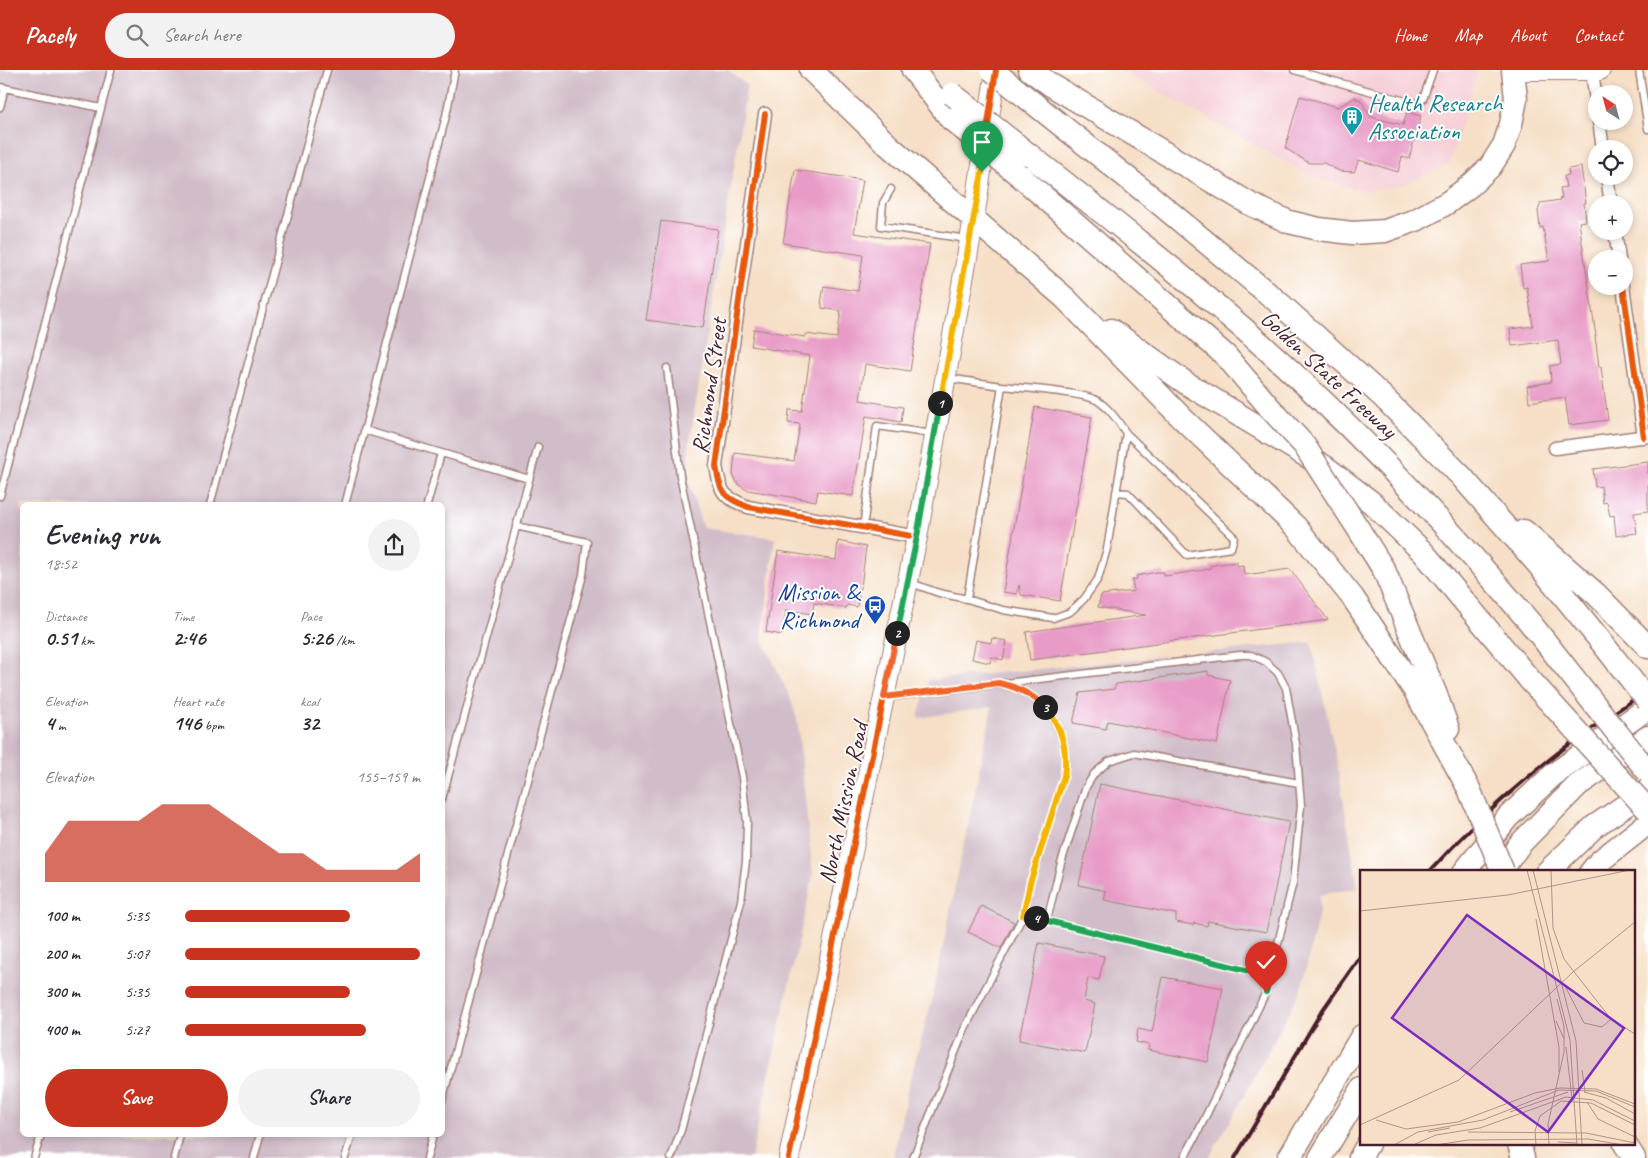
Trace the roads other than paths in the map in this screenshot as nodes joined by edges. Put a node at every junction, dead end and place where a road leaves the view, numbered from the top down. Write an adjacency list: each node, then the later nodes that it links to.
1 (111, 70): 19 (lane)
2 (327, 70): 41 (lane)
3 (455, 70): 30 (lane)
4 (812, 70): 23 (highway)
5 (913, 70): 51 (highway, bridge)
6 (920, 70): 56 (highway, Golden State Freeway, bridge)
7 (992, 70): 37 (highway, Golden State Freeway, bridge)
8 (996, 70): 23 (main road, North Mission Road)
9 (1030, 70): 12 (highway)
10 (1294, 70): 11 (lane)
11 (1433, 70)
12 (1514, 70): 14 (main road)
13 (1639, 70): 17 (lane)
14 (1596, 71): 15 (street)
15 (1596, 85)
16 (2, 87): 18 (lane); 19 (lane)
17 (1646, 105): 21 (lane)
18 (0, 107)
19 (101, 108): 40 (lane)
20 (765, 114): 45 (street, Richmond Street)
21 (1648, 129)
22 (891, 189): 24 (lane)
23 (974, 218): 24 (main road, North Mission Road); 26 (highway)
24 (970, 240): 28 (main road, North Mission Road)
25 (1624, 295): 33 (street)
26 (1066, 298): 51 (highway); 60 (highway, bridge)
27 (667, 368): 86 (lane)
28 (945, 377): 29 (lane); 32 (main road, North Mission Road)
29 (1002, 386): 31 (lane); 48 (lane)
30 (364, 430): 36 (lane); 42 (lane)
31 (1126, 433): 39 (lane); 39 (lane)
32 (935, 434): 45 (lane); 46 (main road, North Mission Road)
33 (1646, 436): 35 (street)
34 (538, 447): 38 (lane)
35 (1556, 448)
36 (441, 453): 38 (lane); 43 (lane)
37 (1461, 476): 49 (highway); 53 (highway, Golden State Freeway, bridge)
38 (529, 479): 44 (lane)
39 (1116, 492): 48 (lane)
40 (0, 496)
41 (211, 502)
42 (346, 502)
43 (428, 502)
44 (516, 526): 58 (lane); 71 (lane)
45 (863, 528): 46 (street, Richmond Street)
46 (917, 537): 47 (main road, North Mission Road)
47 (907, 582): 48 (lane); 52 (main road, North Mission Road)
48 (967, 599)
49 (1648, 647)
50 (999, 683): 52 (lane); 57 (lane); 67 (lane)
51 (1426, 693): 63 (highway, bridge)
52 (884, 697): 87 (main road, North Mission Road)
53 (1648, 701)
54 (1648, 708): 62 (highway)
55 (1648, 738): 64 (highway)
56 (1648, 772)
57 (1299, 783): 68 (lane); 69 (lane)
58 (445, 788)
59 (1648, 790): 65 (highway)
60 (1648, 810)
61 (1648, 823): 66 (highway)
62 (1466, 870)
63 (1500, 870)
64 (1502, 870)
65 (1549, 870)
66 (1593, 870)
67 (1023, 916): 68 (lane); 88 (lane)
68 (1047, 920): 69 (lane)
69 (1270, 976): 89 (lane)
70 (1360, 1039): 90 (highway)
71 (445, 1090)
72 (1360, 1092): 91 (highway)
73 (40, 1137): 81 (lane)
74 (179, 1137): 82 (lane)
75 (259, 1137): 83 (lane)
76 (351, 1137): 84 (lane)
77 (432, 1137): 85 (lane)
78 (1367, 1146): 92 (highway)
79 (1613, 1146): 93 (highway)
80 (1626, 1146): 94 (highway)
81 (34, 1158)
82 (174, 1158)
83 (254, 1158)
84 (346, 1158)
85 (427, 1158)
86 (671, 1158)
87 (789, 1158)
88 (913, 1158)
89 (1184, 1158)
90 (1289, 1158)
91 (1320, 1158)
92 (1360, 1158)
93 (1617, 1158)
94 (1634, 1158)

